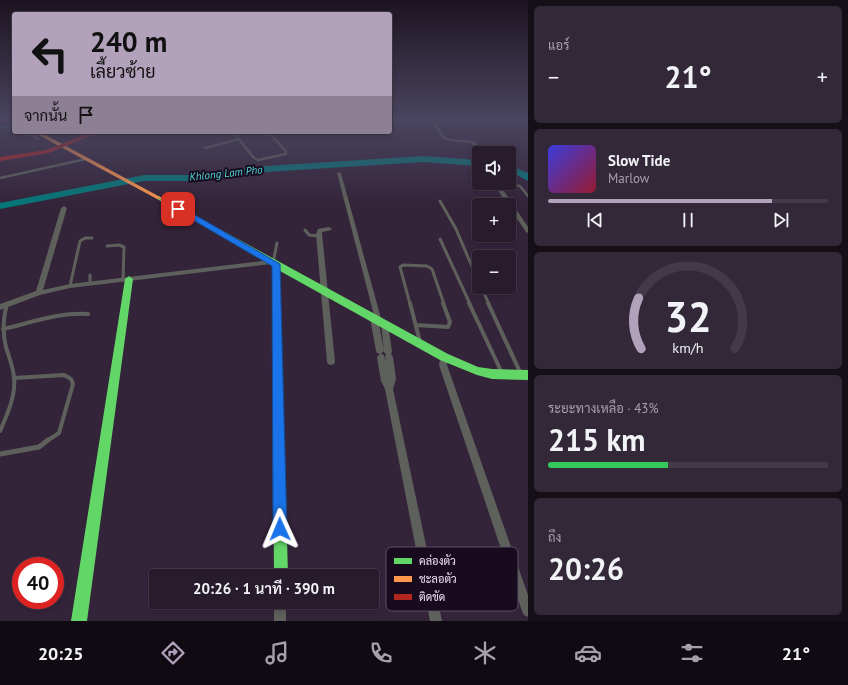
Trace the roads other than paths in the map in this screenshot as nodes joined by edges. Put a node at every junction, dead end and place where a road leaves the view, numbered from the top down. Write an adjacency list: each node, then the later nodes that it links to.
1 (60, 147): 7 (street)
2 (65, 147): 8 (street)
3 (209, 147): 6 (lane)
4 (245, 147): 5 (lane)
5 (282, 147)
6 (205, 148)
7 (0, 159)
8 (86, 159): 10 (lane); 24 (street)
9 (339, 173): 35 (street)
10 (0, 178)
11 (516, 186): 13 (lane)
12 (503, 190): 18 (street)
13 (528, 196)
14 (440, 201): 25 (lane)
15 (64, 208): 31 (street)
16 (328, 229): 19 (street)
17 (305, 230): 19 (lane)
18 (528, 231)
19 (320, 236): 30 (street)
20 (92, 238): 29 (lane)
21 (440, 238): 41 (lane)
22 (277, 243): 24 (lane)
23 (107, 246): 27 (lane)
24 (273, 263): 27 (street); 30 (street); 48 (street)
25 (472, 266)
26 (90, 275): 28 (lane)
27 (126, 279): 28 (street); 53 (street)
28 (90, 283): 29 (street)
29 (70, 286): 31 (street)
30 (326, 292): 35 (street); 40 (street)
31 (39, 293): 33 (street)
32 (484, 294): 42 (lane)
33 (3, 305): 37 (lane)
34 (88, 314): 37 (lane)
35 (379, 321): 38 (street); 46 (street)
36 (416, 325): 36 (lane); 38 (lane)
37 (3, 329): 43 (lane)
38 (421, 344): 39 (street)
39 (444, 357): 41 (street); 47 (street)
40 (331, 362)
41 (502, 374): 42 (street)
42 (524, 374)
43 (14, 378): 44 (lane); 45 (lane)
44 (0, 431)
45 (0, 454)
46 (421, 547)
47 (506, 547)
48 (281, 569)
49 (518, 582): 52 (street)
50 (280, 609): 54 (street)
51 (434, 611): 55 (street)
52 (528, 611)
53 (79, 621)
54 (280, 621)
55 (436, 621)

